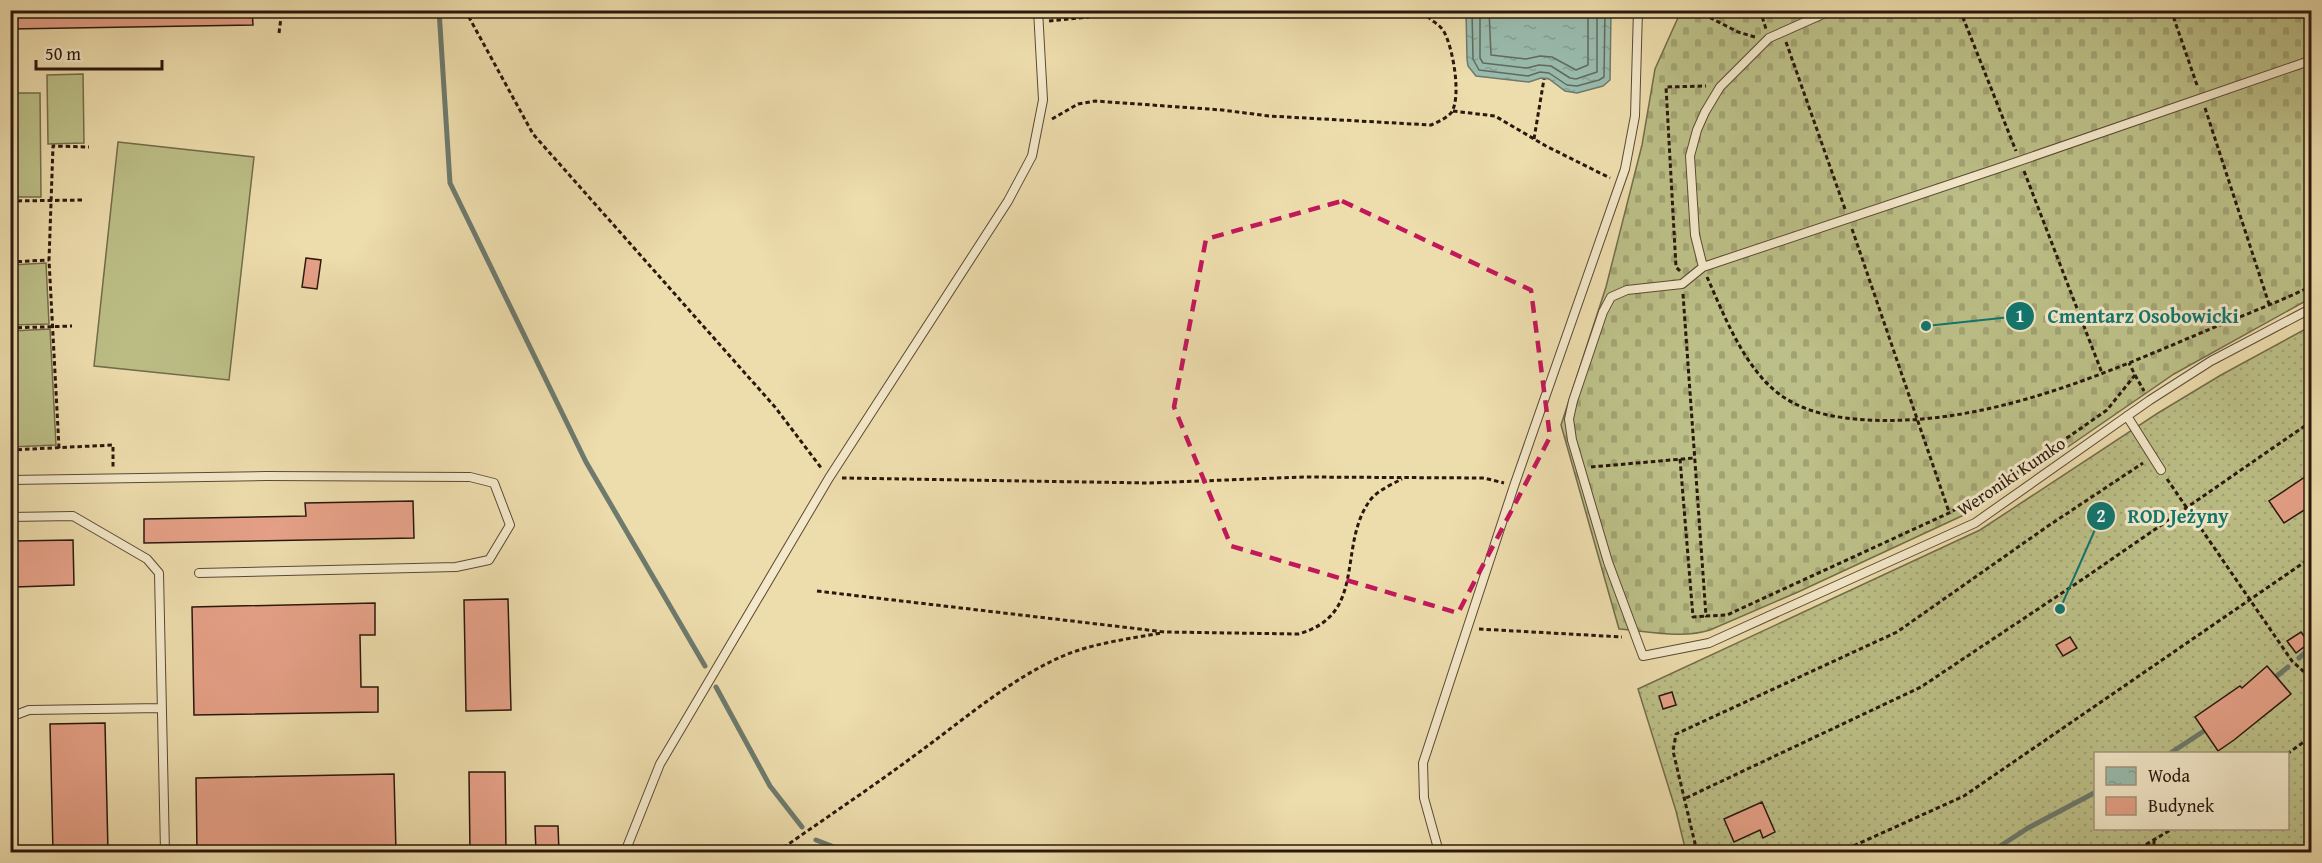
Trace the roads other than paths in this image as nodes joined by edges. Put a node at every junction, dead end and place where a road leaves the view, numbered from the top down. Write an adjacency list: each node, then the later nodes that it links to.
1 (1038, 10): 15 (lane)
2 (1638, 10): 16 (lane)
3 (1832, 10): 5 (lane)
4 (2312, 60): 5 (lane)
5 (1703, 267): 7 (lane, Weroniki Kumko)
6 (2312, 308): 7 (lane, Weroniki Kumko)
7 (2127, 416): 8 (lane)
8 (2161, 470)
9 (10, 480): 11 (lane)
10 (10, 517): 12 (lane)
11 (199, 573)
12 (161, 708): 13 (lane); 14 (lane)
13 (10, 717)
14 (165, 852)
15 (624, 852)
16 (1438, 852)

